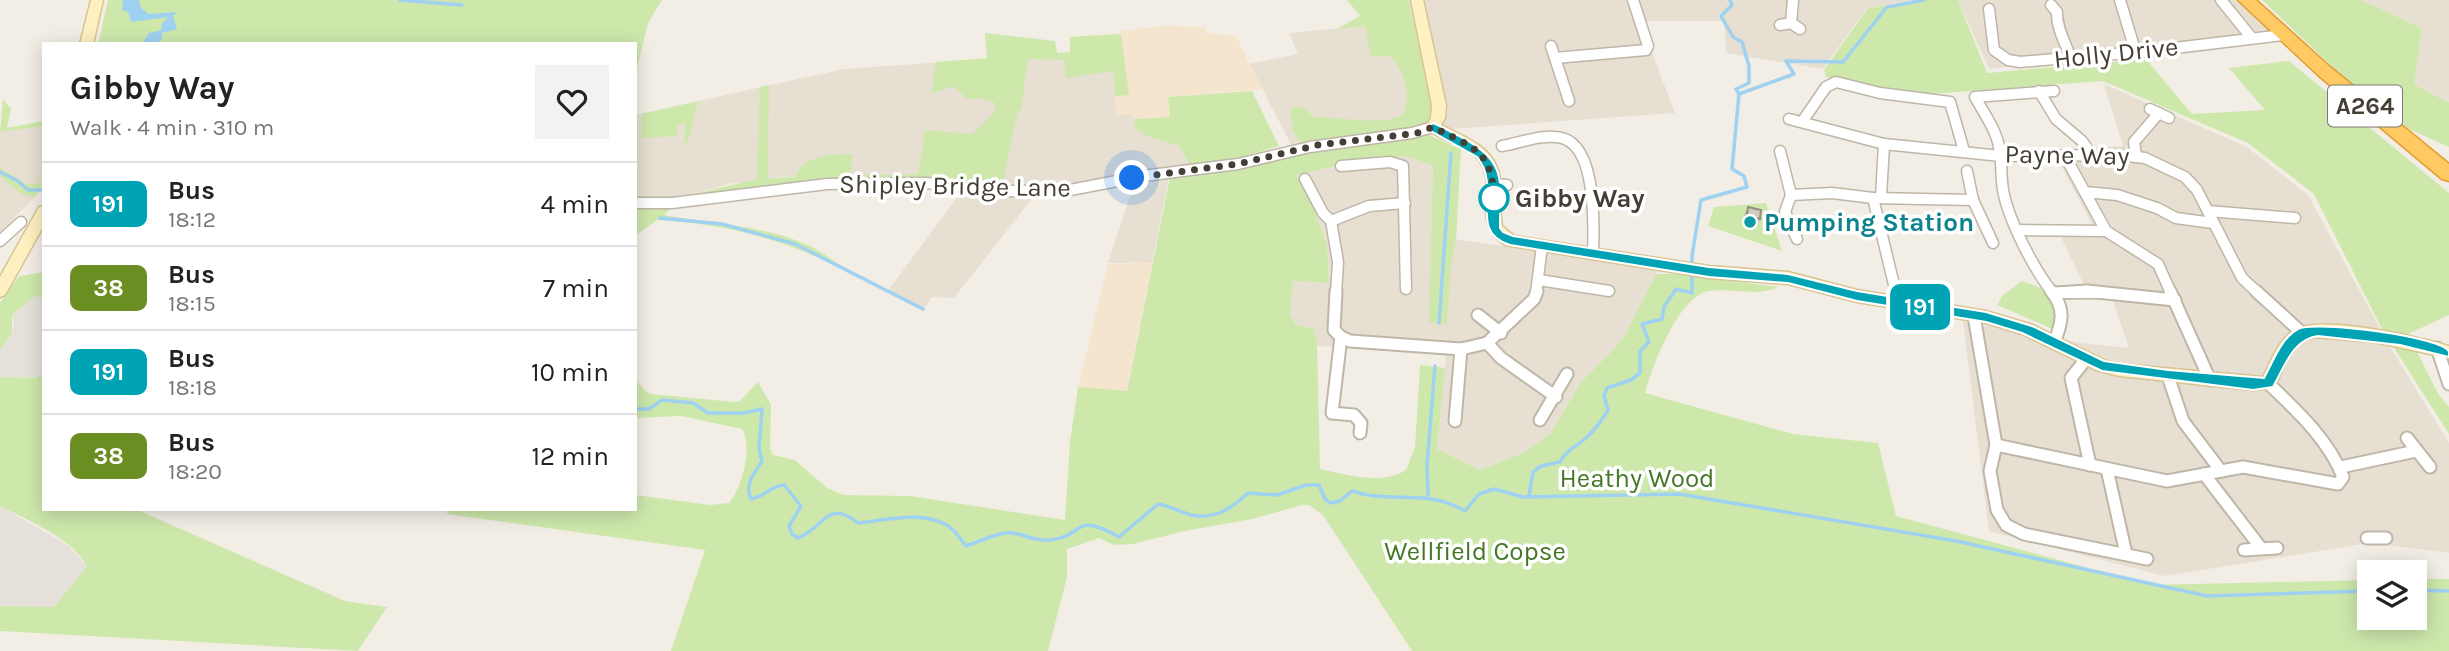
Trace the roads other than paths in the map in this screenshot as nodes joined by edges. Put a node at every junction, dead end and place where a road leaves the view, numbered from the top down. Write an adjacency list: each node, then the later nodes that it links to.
1 (97, 0): 15 (street)
2 (1417, 0): 26 (street)
3 (1633, 0): 18 (street)
4 (1793, 0): 10 (street)
5 (2120, 0): 17 (street)
6 (2221, 0): 14 (street)
7 (2246, 0): 13 (highway, A264)
8 (2051, 5): 19 (street)
9 (1989, 9): 19 (street, Holly Drive)
10 (1791, 23): 11 (street); 12 (street)
11 (1780, 25)
12 (1800, 29)
13 (2283, 35): 14 (street, Holly Drive); 37 (highway, A264)
14 (2251, 37): 17 (street, Holly Drive)
15 (86, 42)
16 (1551, 46): 18 (street)
17 (2135, 50): 19 (street, Holly Drive)
18 (1555, 58): 22 (street)
19 (2071, 59)
20 (2039, 91): 21 (street); 31 (street); 33 (street)
21 (2054, 91)
22 (1569, 101)
23 (2169, 118): 32 (street)
24 (1789, 119): 25 (street, Payne Way)
25 (1802, 121): 27 (street, Payne Way); 29 (street)
26 (1433, 127): 43 (street, Shipley Bridge Lane); 56 (street)
27 (1884, 144): 29 (street, Payne Way); 41 (street)
28 (1502, 146): 57 (street)
29 (1964, 150): 33 (street, Payne Way)
30 (1780, 151): 40 (street)
31 (2092, 155): 32 (street, Payne Way); 34 (street, Payne Way)
32 (2136, 155): 45 (street, Payne Way)
33 (2001, 156): 34 (street, Payne Way); 51 (street)
34 (2065, 156): 39 (street)
35 (1341, 166): 44 (street)
36 (1967, 170): 42 (street)
37 (2449, 174)
38 (1305, 179): 49 (street)
39 (2085, 192): 50 (street); 52 (street)
40 (1791, 195): 41 (street); 53 (street)
41 (1879, 198): 42 (street); 65 (street)
42 (1973, 200): 55 (street)
43 (637, 203)
44 (1405, 203): 49 (street); 60 (street)
45 (2208, 211): 47 (street); 50 (street, Payne Way)
46 (42, 214): 58 (street)
47 (2295, 218)
48 (21, 222): 54 (street)
49 (1331, 222): 70 (street)
50 (2213, 223): 69 (street, Payne Way)
51 (2018, 230): 52 (street); 63 (street)
52 (2106, 231): 64 (street)
53 (1797, 239)
54 (0, 241)
55 (1993, 243)
56 (1542, 246): 57 (street); 59 (street)
57 (1593, 254): 65 (street)
58 (6, 272): 61 (street)
59 (1539, 280): 62 (street); 68 (street)
60 (1406, 289)
61 (0, 291)
62 (1609, 291)
63 (2055, 293): 64 (street); 71 (street)
64 (2175, 300): 78 (street)
65 (1899, 303): 67 (street)
66 (1478, 315): 68 (street)
67 (1974, 316): 71 (street); 86 (street)
68 (1500, 332): 72 (street)
69 (2302, 333): 74 (street); 79 (street)
70 (1341, 337): 73 (street); 84 (street)
71 (2054, 343): 75 (street)
72 (1486, 344): 73 (street); 81 (street)
73 (1461, 349): 83 (street)
74 (2443, 350): 80 (street)
75 (2086, 359): 77 (street); 88 (street)
76 (1567, 374): 81 (street)
77 (2168, 376): 78 (street); 92 (street)
78 (2210, 380): 79 (street)
79 (2268, 383): 89 (street)
80 (2449, 384)
81 (1556, 397): 82 (street)
82 (1540, 420)
83 (1455, 421)
84 (1360, 433)
85 (2407, 438): 87 (street)
86 (1997, 444): 88 (street); 99 (street)
87 (2416, 451): 89 (street); 90 (street)
88 (2090, 465): 91 (street)
89 (2341, 467): 92 (street)
90 (2430, 467)
91 (2108, 469): 93 (street); 99 (street)
92 (2221, 471): 93 (street)
93 (2204, 474): 96 (street)
94 (2367, 538): 95 (street)
95 (2386, 538)
96 (2261, 548): 97 (street); 98 (street)
97 (2277, 548)
98 (2244, 550)
99 (2126, 554): 100 (street)
100 (2147, 559)

